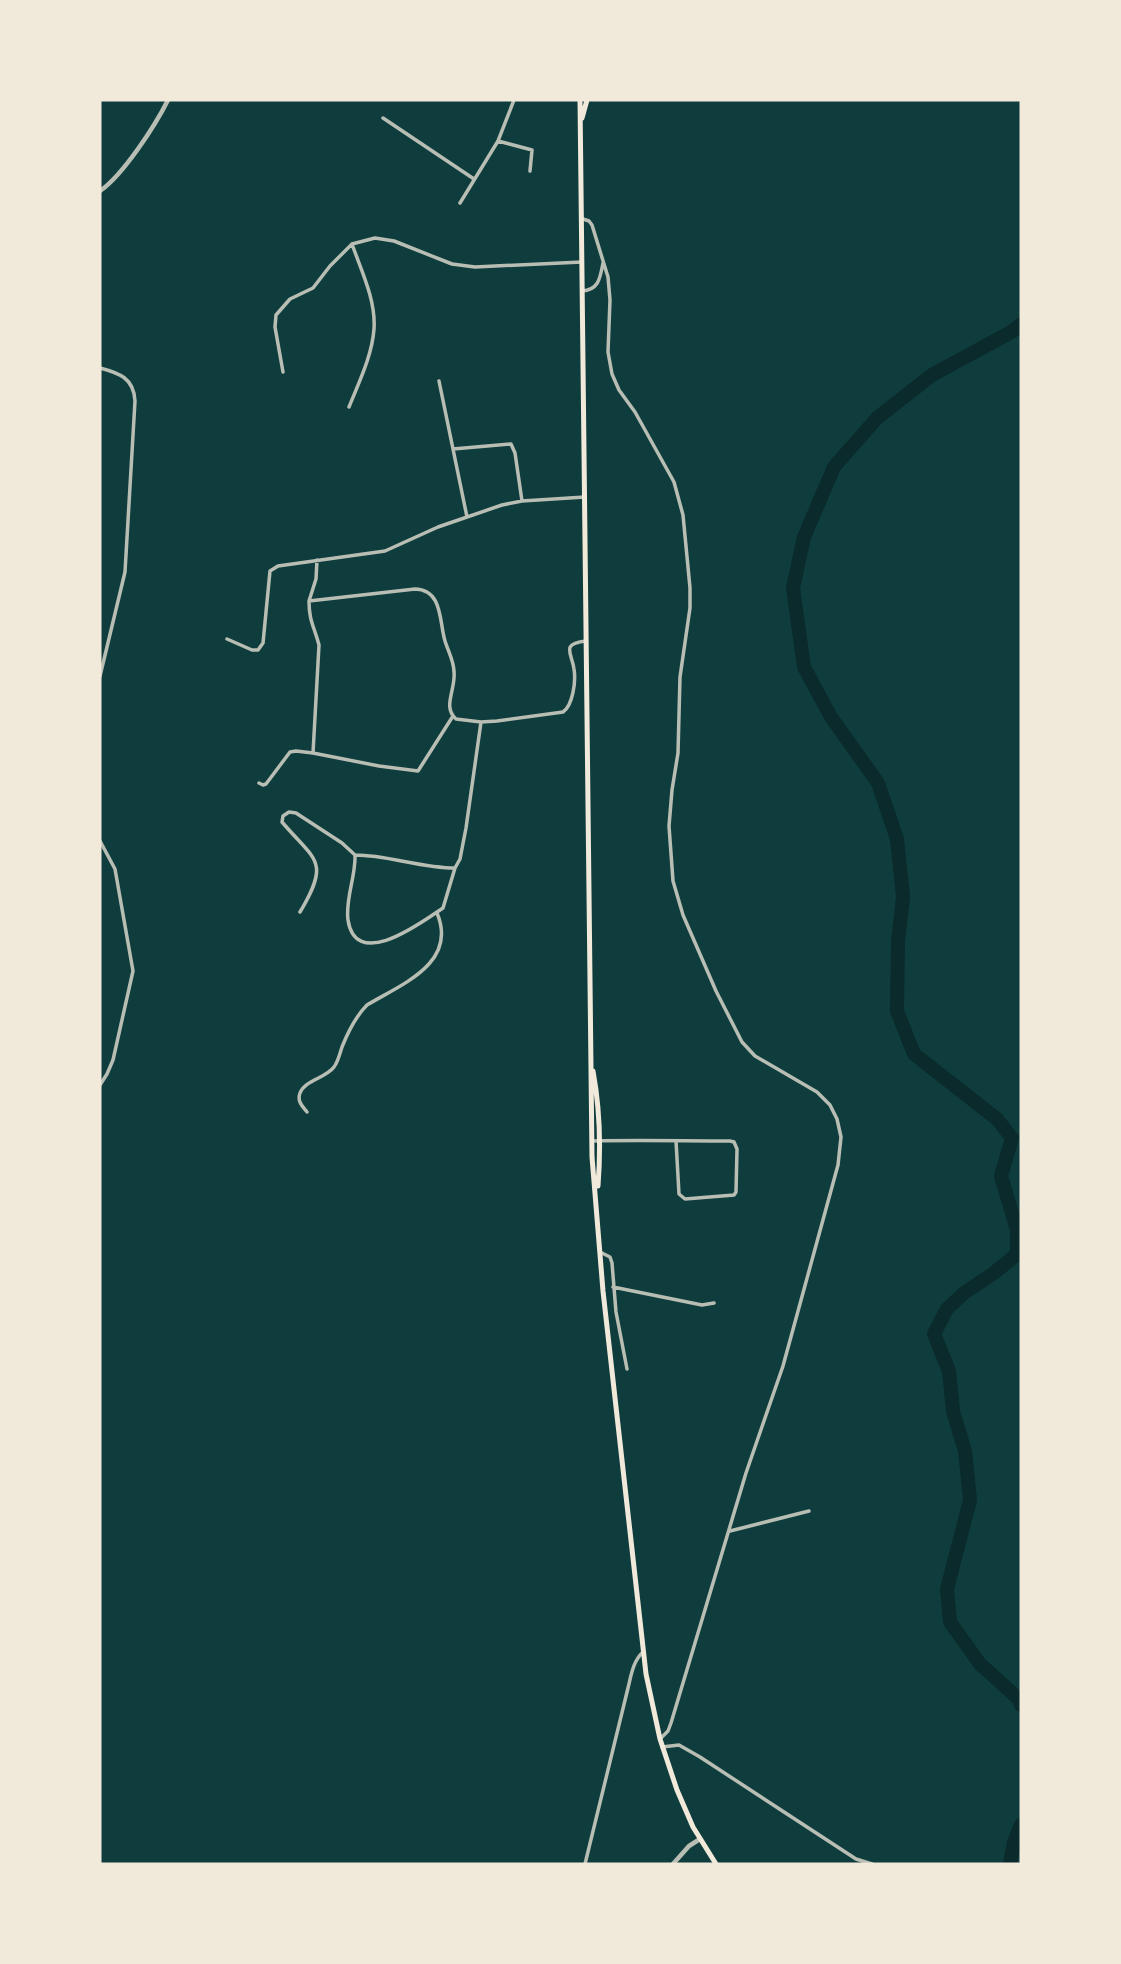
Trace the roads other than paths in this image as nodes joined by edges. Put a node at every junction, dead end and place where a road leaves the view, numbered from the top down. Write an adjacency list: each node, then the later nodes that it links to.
1 (168, 100): 10 (street)
2 (514, 100): 7 (street)
3 (580, 100): 6 (main road)
4 (587, 100): 6 (main road)
5 (383, 118): 9 (street)
6 (581, 124): 12 (main road)
7 (498, 141): 8 (street); 9 (street)
8 (530, 171)
9 (475, 179): 11 (street)
10 (100, 191)
11 (460, 203)
12 (580, 218): 14 (street); 15 (main road)
13 (352, 244): 15 (street); 18 (street); 20 (street)
14 (603, 261): 16 (street); 51 (street)
15 (582, 262): 16 (main road)
16 (582, 291): 22 (main road)
17 (100, 368): 29 (street)
18 (283, 372)
19 (439, 381): 21 (street)
20 (349, 407)
21 (453, 449): 23 (street); 24 (street)
22 (585, 497): 23 (street); 28 (main road)
23 (523, 500): 24 (street)
24 (467, 517): 25 (street)
25 (317, 560): 26 (street); 27 (street)
26 (309, 601): 30 (street); 32 (street)
27 (227, 639)
28 (586, 641): 31 (street); 39 (main road)
29 (100, 676)
30 (453, 716): 31 (street); 32 (street)
31 (481, 722): 36 (street)
32 (313, 753): 33 (street)
33 (259, 783)
34 (100, 841): 40 (street)
35 (355, 855): 36 (street); 37 (street); 38 (street)
36 (455, 868): 38 (street)
37 (300, 912)
38 (437, 912): 41 (street)
39 (591, 1057): 42 (main road); 43 (main road)
40 (100, 1085)
41 (307, 1112)
42 (592, 1141): 43 (street); 45 (main road)
43 (600, 1141): 44 (street); 45 (main road)
44 (676, 1141): 44 (street)
45 (597, 1205): 46 (main road)
46 (600, 1252): 47 (street); 52 (main road)
47 (613, 1287): 48 (street); 49 (street)
48 (714, 1303)
49 (627, 1369)
50 (809, 1511): 51 (street)
51 (729, 1531): 53 (street)
52 (643, 1652): 53 (main road); 56 (street)
53 (660, 1739): 54 (main road)
54 (662, 1748): 55 (main road); 59 (street)
55 (699, 1839): 57 (street); 58 (main road)
56 (585, 1864)
57 (673, 1864)
58 (716, 1864)
59 (872, 1864)

